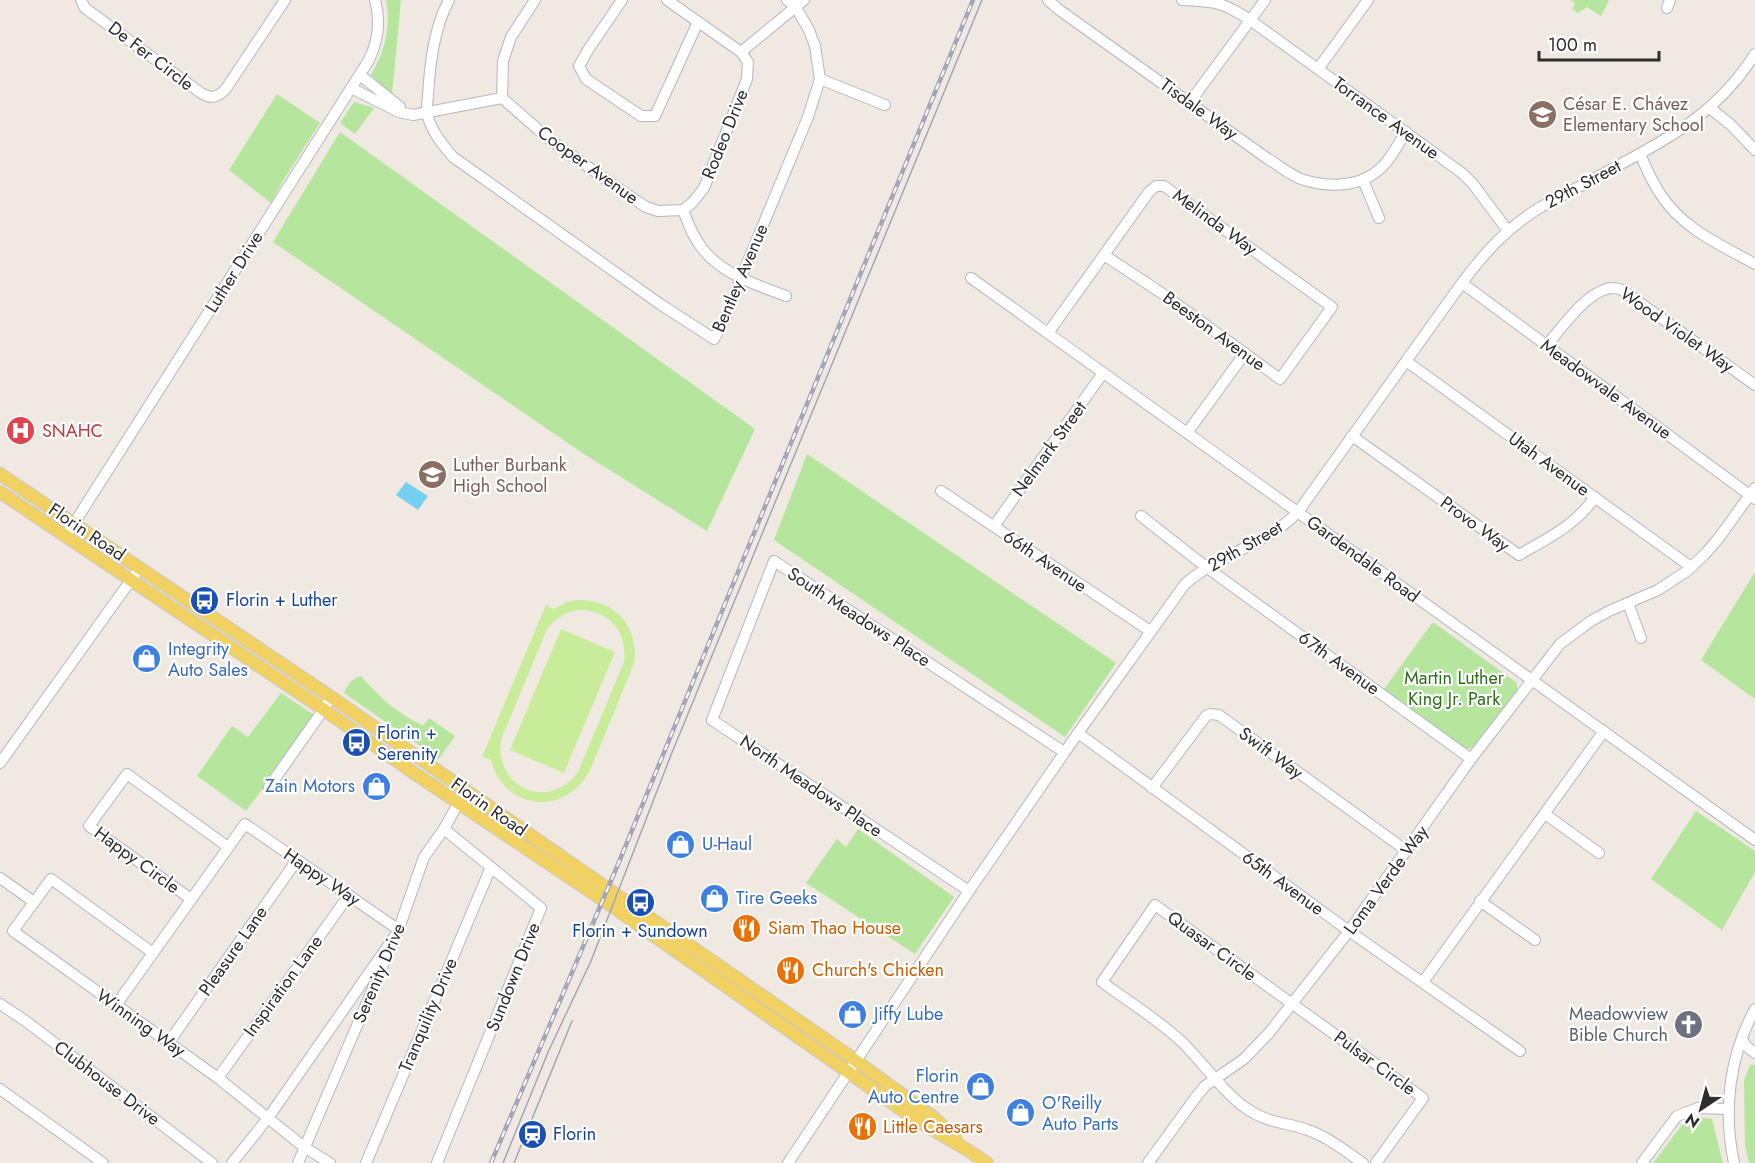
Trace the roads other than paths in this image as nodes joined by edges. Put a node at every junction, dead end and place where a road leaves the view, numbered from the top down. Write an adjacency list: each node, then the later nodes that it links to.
1 (81, 0): 2 (street, De Fer Circle)
2 (285, 0)
3 (375, 0): 18 (street, Luther Drive)
4 (449, 0): 25 (street)
5 (535, 0): 21 (street)
6 (622, 0): 14 (street)
7 (666, 0): 14 (street)
8 (1048, 0): 22 (street, Tisdale Way)
9 (1182, 0): 13 (street, Torrance Avenue)
10 (1265, 0): 13 (street)
11 (1368, 0): 17 (street)
12 (795, 2): 15 (street); 19 (street, Bentley Avenue)
13 (1250, 20): 17 (street, Torrance Avenue); 22 (street)
14 (698, 22): 15 (street)
15 (741, 52): 31 (street, Rodeo Drive)
16 (1755, 54): 24 (street, 29th Street)
17 (1318, 69): 27 (street, Torrance Avenue)
18 (360, 75): 20 (street, Luther Drive); 26 (street)
19 (820, 79): 23 (street); 36 (street, Bentley Avenue)
20 (351, 88): 26 (street); 56 (street, Luther Drive)
21 (502, 98): 25 (street); 31 (street, Cooper Avenue)
22 (1190, 102): 30 (street, Tisdale Way)
23 (885, 105)
24 (1710, 108): 28 (street); 29 (street, 29th Street)
25 (427, 113): 26 (street); 36 (street, Bentley Avenue)
26 (413, 115)
27 (1406, 132): 30 (street); 33 (street, Torrance Avenue)
28 (1755, 150)
29 (1640, 154): 33 (street, 29th Street); 35 (street)
30 (1363, 180): 32 (street)
31 (683, 210): 36 (street)
32 (1379, 218)
33 (1508, 231): 38 (street, 29th Street)
34 (1104, 255): 40 (street, Melinda Way); 41 (street, Melinda Way); 43 (street, Beeston Avenue)
35 (1755, 264)
36 (741, 278): 39 (street)
37 (971, 278): 41 (street, Gardendale Road)
38 (1461, 283): 42 (street, Meadowvale Avenue); 44 (street, 29th Street)
39 (786, 296)
40 (1332, 307): 43 (street, Beeston Avenue)
41 (1048, 333): 45 (street, Gardendale Road)
42 (1547, 345): 46 (street, Wood Violet Way); 52 (street, Meadowvale Avenue)
43 (1245, 353): 47 (street)
44 (1406, 361): 48 (street, 29th Street); 53 (street, Utah Avenue)
45 (1103, 373): 47 (street, Gardendale Road); 57 (street, Nelmark Street)
46 (1755, 385)
47 (1187, 433): 54 (street, Gardendale Road)
48 (1352, 436): 53 (street, Provo Way); 54 (street, 29th Street)
49 (0, 474): 56 (main road, Florin Road)
50 (941, 491): 57 (street, 66th Avenue)
51 (0, 492): 58 (main road, Florin Road)
52 (1753, 494): 60 (street, Loma Verde Way)
53 (1595, 496): 60 (street, Utah Avenue)
54 (1298, 512): 59 (street, 29th Street); 67 (street, Gardendale Road)
55 (1140, 516): 59 (street, 67th Avenue)
56 (74, 523): 58 (street, Luther Drive); 61 (main road, Florin Road)
57 (994, 526): 64 (street, 66th Avenue)
58 (66, 536): 62 (main road, Florin Road)
59 (1206, 567): 64 (street, 29th Street); 73 (street, 67th Avenue)
60 (1692, 567): 63 (street, Loma Verde Way)
61 (140, 568): 62 (street); 68 (main road, Florin Road)
62 (131, 580): 69 (main road, Florin Road); 74 (street)
63 (1628, 603): 65 (street); 67 (street, Loma Verde Way)
64 (1150, 631): 71 (street, 29th Street)
65 (1641, 638)
66 (737, 654): 72 (street, South Meadows Place); 88 (street, North Meadows Place)
67 (1532, 680): 70 (street, Gardendale Road); 73 (street, Loma Verde Way)
68 (331, 697): 69 (street); 77 (main road, Florin Road)
69 (323, 709): 75 (street); 78 (main road, Florin Road)
70 (1604, 731): 79 (street); 81 (street, Gardendale Road)
71 (1078, 733): 72 (street, 29th Street); 76 (street, 65th Avenue)
72 (1064, 752): 88 (street, 29th Street)
73 (1472, 759): 83 (street, Loma Verde Way)
74 (0, 763)
75 (269, 787)
76 (1152, 788): 83 (street, Swift Way); 94 (street, 65th Avenue)
77 (479, 800): 78 (main road); 107 (main road, Florin Road)
78 (459, 802): 80 (street, Serenity Drive); 108 (main road, Florin Road)
79 (1545, 814): 84 (street); 91 (street)
80 (444, 829): 86 (street, Sundown Drive); 93 (street, Serenity Drive)
81 (1755, 840)
82 (228, 846): 85 (street, Happy Way); 90 (street); 90 (street, Happy Circle)
83 (1407, 851): 94 (street, Loma Verde Way)
84 (1599, 853)
85 (297, 860): 89 (street, Happy Way); 103 (street, Pleasure Lane)
86 (491, 867): 121 (street, Tranquility Drive); 122 (street, Sundown Drive)
87 (0, 878): 92 (street)
88 (969, 891): 107 (street, 29th Street)
89 (349, 895): 93 (street, Happy Way); 109 (street, Inspiration Lane)
90 (191, 899): 96 (street)
91 (1480, 901): 95 (street); 97 (street)
92 (34, 902): 96 (street); 100 (street, Winning Way)
93 (399, 930): 113 (street); 114 (street, Serenity Drive)
94 (1349, 931): 97 (street, 65th Avenue); 98 (street, Loma Verde Way)
95 (1535, 940)
96 (153, 953): 100 (street)
97 (1423, 982): 105 (street, 65th Avenue)
98 (1292, 1003): 110 (street, Loma Verde Way); 110 (street, Quasar Circle); 127 (street, Pulsar Circle)
99 (0, 1004): 117 (street, Clubhouse Drive)
100 (116, 1005): 103 (street, Winning Way)
101 (1755, 1009): 102 (street)
102 (1742, 1039): 104 (street); 106 (street); 112 (street)
103 (169, 1042): 109 (street, Winning Way)
104 (1755, 1044)
105 (1520, 1051)
106 (1755, 1053)
107 (856, 1061): 108 (street, 29th Street); 115 (main road, Florin Road)
108 (849, 1072): 115 (main road, Florin Road); 123 (street, 29th Street)
109 (218, 1078): 113 (street, Winning Way)
110 (1216, 1078): 125 (street, Loma Verde Way); 126 (street)
111 (0, 1089): 116 (street)
112 (1728, 1109): 128 (street); 129 (street)
113 (268, 1118): 114 (street, Winning Way); 118 (street)
114 (304, 1147): 119 (street, Serenity Drive); 120 (street, Winning Way)
115 (969, 1150): 124 (main road, Florin Road)
116 (103, 1163)
117 (212, 1163)
118 (232, 1163)
119 (298, 1163)
120 (330, 1163)
121 (366, 1163)
122 (437, 1163)
123 (788, 1163)
124 (987, 1163)
125 (1148, 1163)
126 (1363, 1163)
127 (1376, 1163)
128 (1642, 1163)
129 (1734, 1163)

